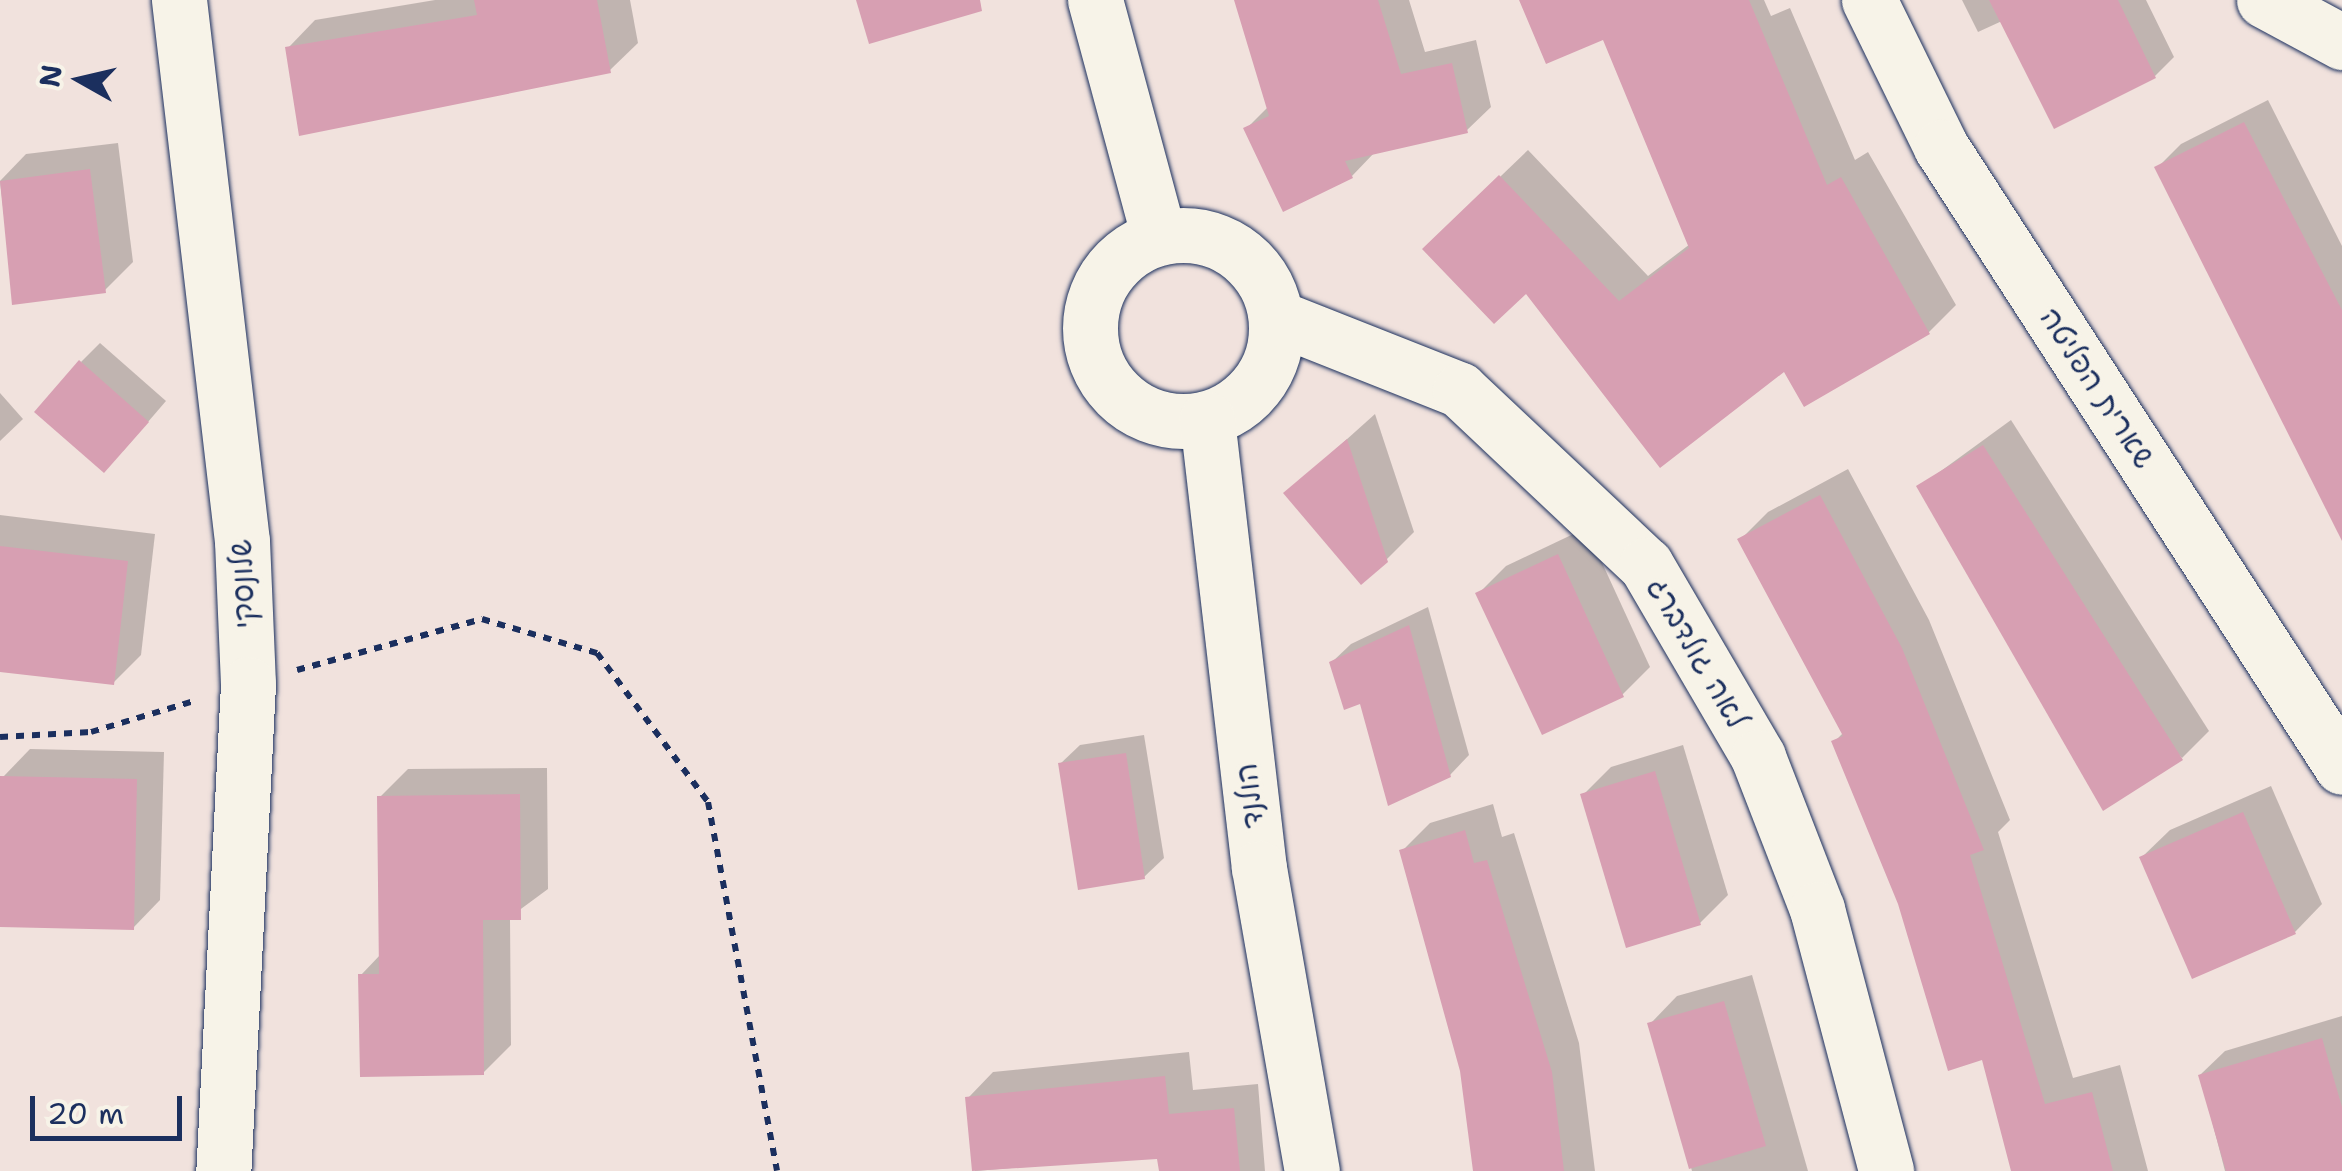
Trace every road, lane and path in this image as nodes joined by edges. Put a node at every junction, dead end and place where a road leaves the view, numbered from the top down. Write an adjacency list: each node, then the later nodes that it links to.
1 (179, 0): 9 (street, שלונסקי)
2 (1095, 0): 6 (street)
3 (1869, 0): 11 (street, שארית הפליטה)
4 (2264, 0): 5 (street)
5 (2342, 42)
6 (1159, 238): 7 (street); 8 (street)
7 (1276, 317): 8 (street); 15 (street, לאה גולדברג)
8 (1207, 419): 14 (street, הולנד)
9 (248, 684): 10 (path); 12 (street, שלונסקי); 13 (path)
10 (0, 738)
11 (2342, 766)
12 (223, 1171)
13 (777, 1171)
14 (1312, 1171)
15 (1886, 1171)

